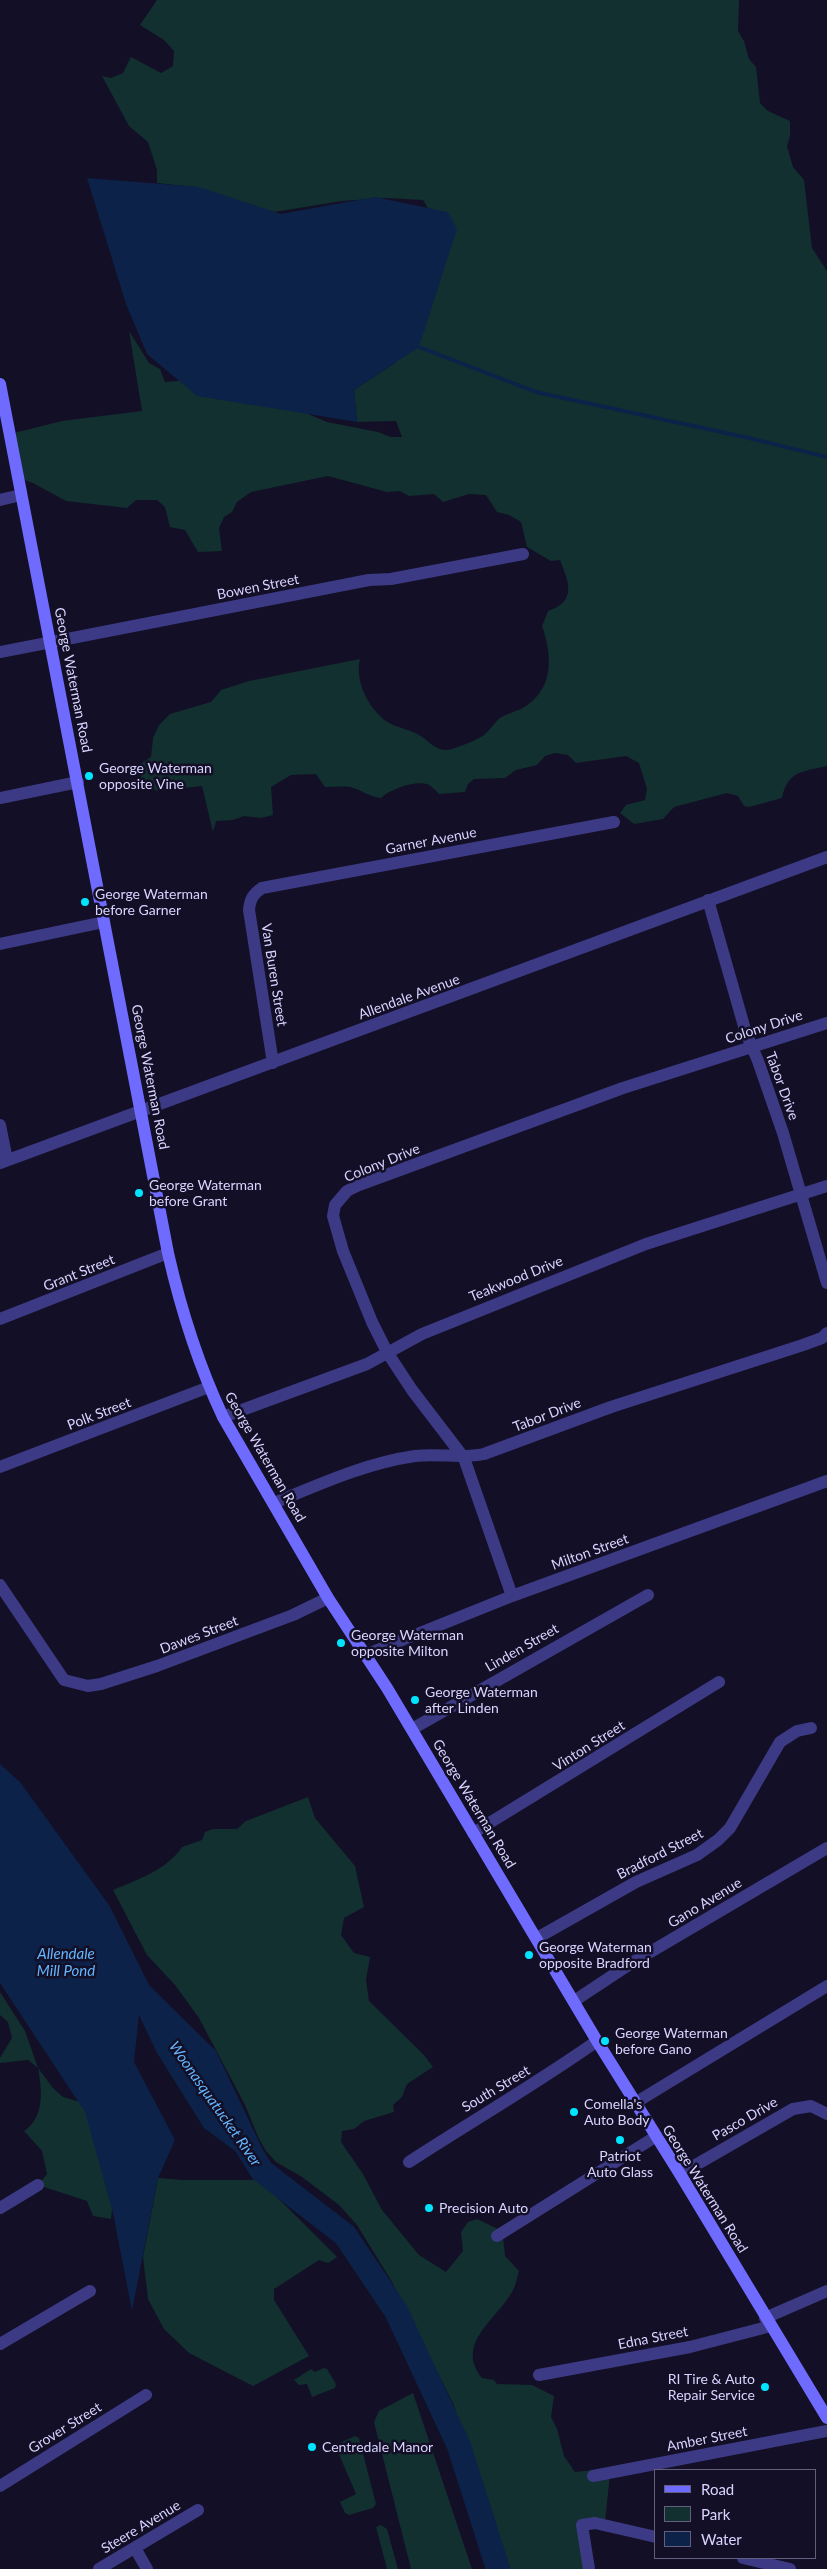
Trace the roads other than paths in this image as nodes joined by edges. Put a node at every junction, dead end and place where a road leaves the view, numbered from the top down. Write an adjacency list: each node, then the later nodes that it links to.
1 (0, 384): 2 (main road, George Waterman Road)
2 (21, 495): 3 (street); 5 (main road, George Waterman Road)
3 (0, 500)
4 (523, 554): 5 (street, Bowen Street)
5 (50, 644): 6 (street, Bowen Street); 7 (main road, George Waterman Road)
6 (0, 652)
7 (78, 782): 8 (street); 13 (main road, George Waterman Road)
8 (0, 798)
9 (614, 822): 11 (street, Garner Avenue)
10 (827, 857): 12 (street, Allendale Avenue)
11 (254, 893): 17 (street, Van Buren Street)
12 (708, 900): 16 (street, Tabor Drive); 17 (street, Allendale Avenue)
13 (104, 922): 14 (street); 18 (main road, George Waterman Road)
14 (0, 944)
15 (827, 1023): 16 (street, Colony Drive)
16 (751, 1047): 22 (street, Tabor Drive); 27 (street, Colony Drive)
17 (272, 1063): 18 (street, Allendale Avenue)
18 (141, 1112): 20 (street, Allendale Avenue); 23 (main road, George Waterman Road)
19 (0, 1125): 20 (street)
20 (3, 1162)
21 (827, 1186): 22 (street, Teakwood Drive)
22 (800, 1192): 24 (street, Tabor Drive); 27 (street, Teakwood Drive)
23 (168, 1254): 25 (street, Grant Street); 28 (main road, George Waterman Road)
24 (827, 1283)
25 (0, 1319)
26 (827, 1333): 30 (street, Tabor Drive)
27 (387, 1352): 29 (street, Teakwood Drive); 30 (street, Colony Drive)
28 (209, 1387): 29 (main road, George Waterman Road); 31 (street, Polk Street)
29 (223, 1416): 33 (main road, George Waterman Road)
30 (464, 1458): 33 (street, Tabor Drive); 36 (street, Colony Drive)
31 (0, 1467)
32 (827, 1481): 36 (street, Milton Street)
33 (274, 1503): 37 (main road, George Waterman Road)
34 (0, 1585): 37 (street, Dawes Street)
35 (648, 1594): 41 (street, Linden Street)
36 (512, 1596): 38 (street, Milton Street)
37 (328, 1598): 38 (main road, George Waterman Road)
38 (366, 1655): 41 (main road, George Waterman Road)
39 (719, 1682): 42 (street, Vinton Street)
40 (811, 1728): 44 (street, Bradford Street)
41 (412, 1729): 42 (main road, George Waterman Road)
42 (473, 1833): 44 (main road, George Waterman Road)
43 (827, 1848): 46 (street, Gano Avenue)
44 (537, 1938): 46 (main road, George Waterman Road)
45 (827, 1986): 48 (street)
46 (574, 2001): 47 (main road, George Waterman Road)
47 (597, 2042): 48 (main road, George Waterman Road); 51 (street, South Street)
48 (635, 2103): 50 (main road, George Waterman Road)
49 (827, 2114): 52 (street, Pasco Drive)
50 (655, 2137): 52 (main road, George Waterman Road); 55 (street)
51 (410, 2162)
52 (680, 2174): 58 (main road, George Waterman Road)
53 (38, 2185): 54 (street)
54 (0, 2208)
55 (497, 2236)
56 (90, 2290): 59 (street)
57 (827, 2291): 58 (street, Edna Street)
58 (768, 2322): 60 (street, Edna Street); 62 (main road, George Waterman Road)
59 (0, 2344)
60 (539, 2375)
61 (146, 2395): 65 (street, Grover Street)
62 (827, 2418)
63 (827, 2431): 64 (street, Amber Street)
64 (593, 2476)
65 (0, 2486)
66 (198, 2510): 68 (street, Steere Avenue)
67 (654, 2537): 72 (street)
68 (134, 2548): 70 (street, Steere Avenue); 71 (street)
69 (747, 2559): 73 (street)
70 (99, 2569)
71 (147, 2569)
72 (589, 2569)
73 (790, 2569)

